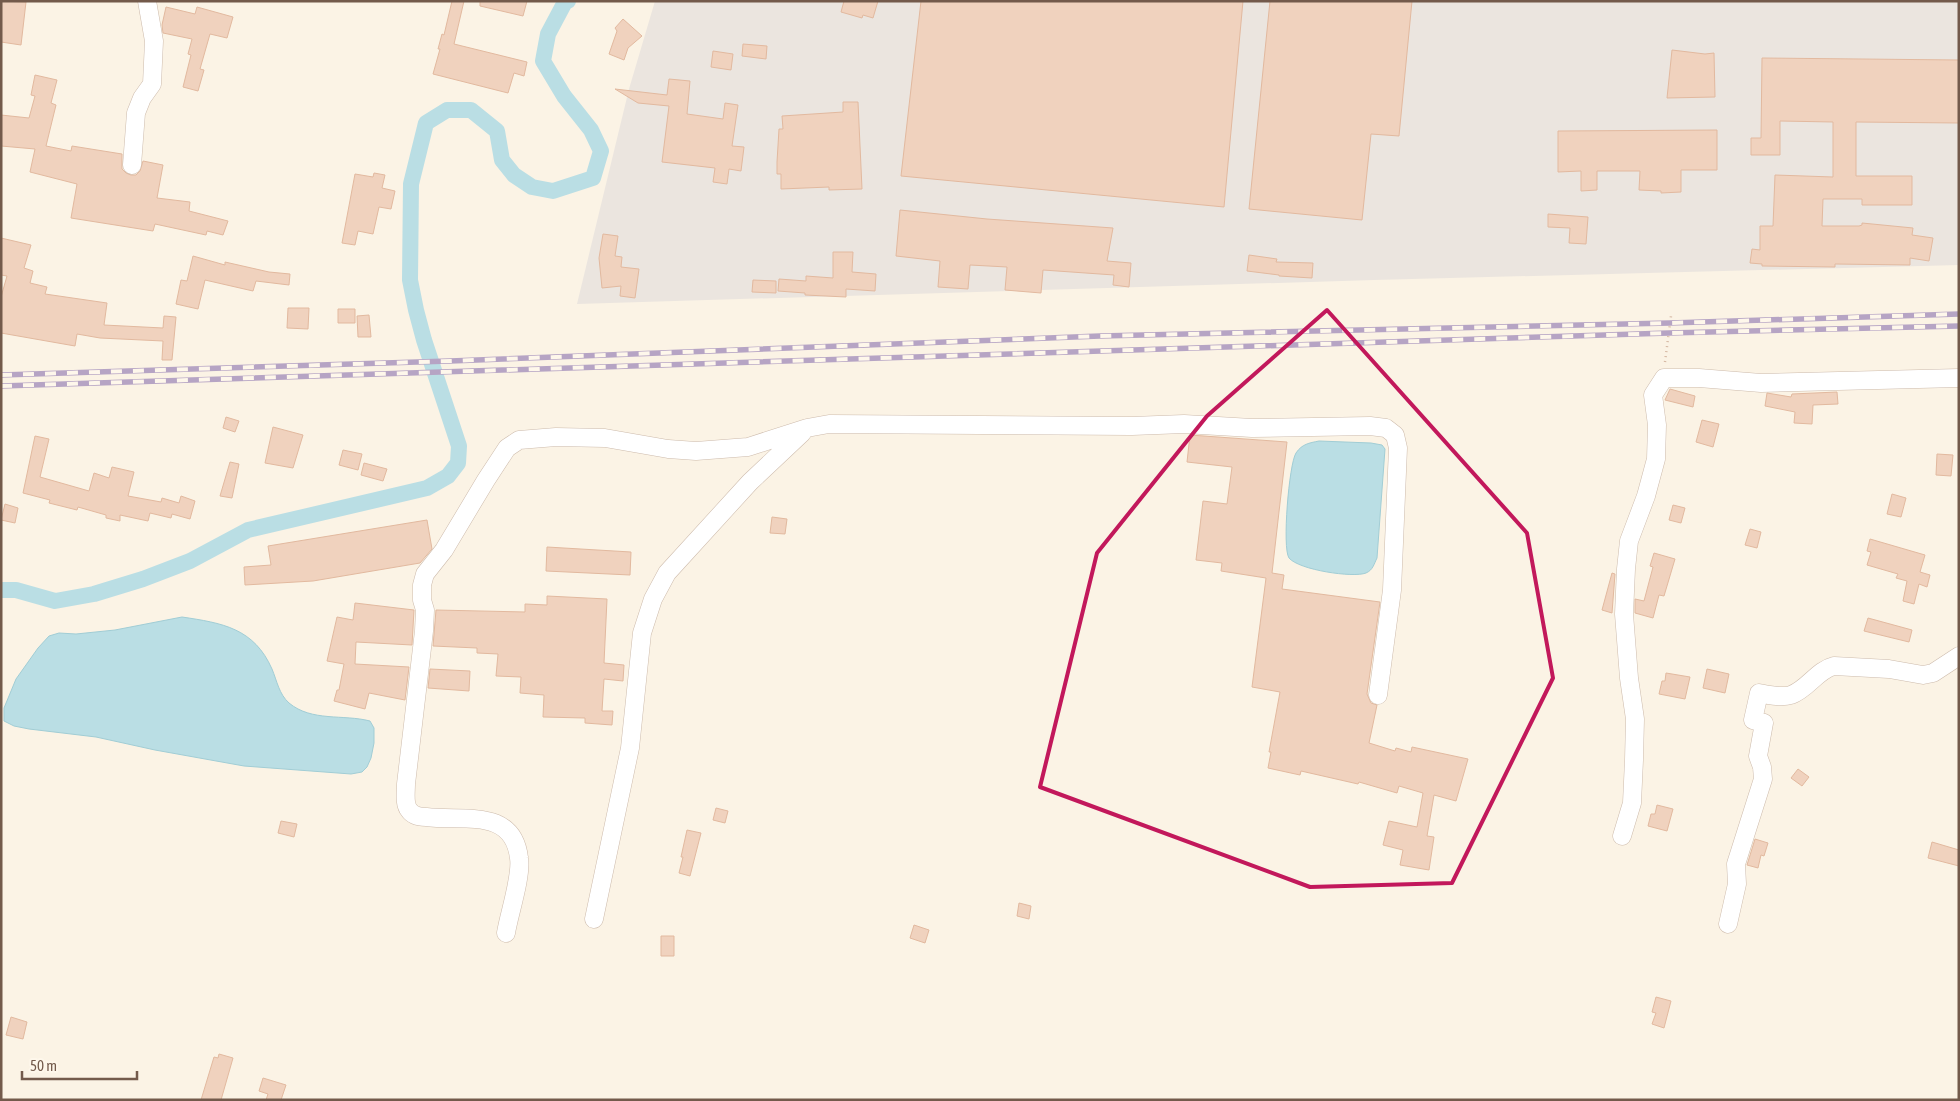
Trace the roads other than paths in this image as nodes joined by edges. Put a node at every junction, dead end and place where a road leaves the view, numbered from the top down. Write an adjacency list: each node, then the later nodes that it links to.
1 (147, 1): 2 (street)
2 (132, 165)
3 (1959, 378): 7 (street)
4 (807, 428): 6 (street); 8 (street); 10 (street)
5 (1959, 656): 9 (street)
6 (1378, 695)
7 (1622, 836)
8 (594, 918)
9 (1728, 924)
10 (506, 933)

